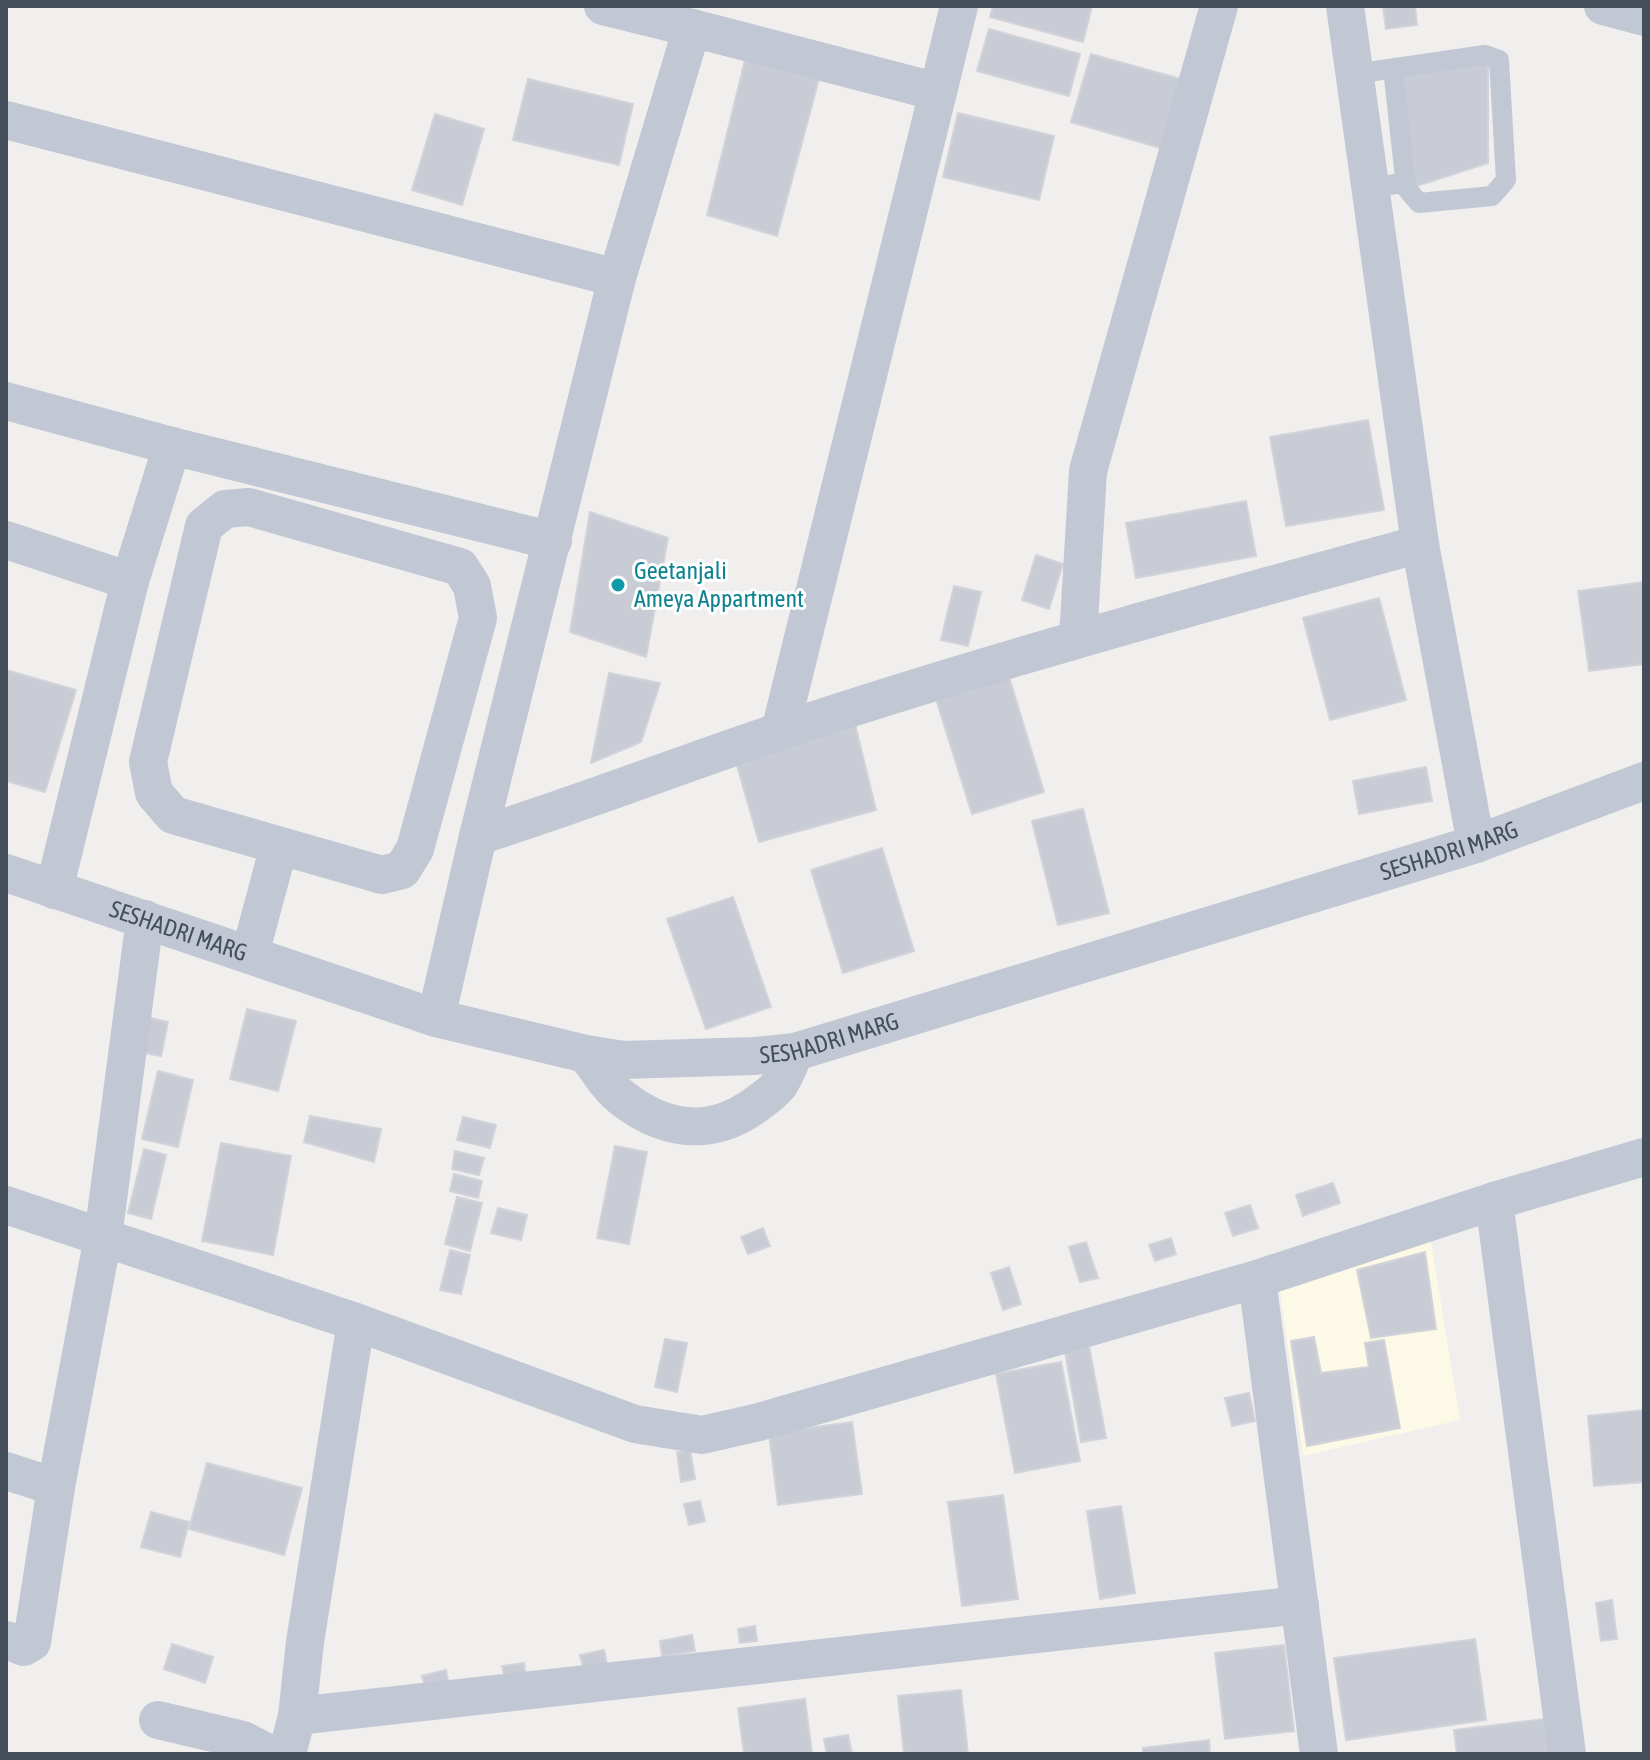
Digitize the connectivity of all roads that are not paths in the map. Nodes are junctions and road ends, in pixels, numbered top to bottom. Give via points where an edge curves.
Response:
1 (603, 6) edge
2 (959, 6) edge
3 (1219, 6) edge
4 (1345, 6) edge
5 (1603, 6) edge
6 (1644, 17) edge
7 (692, 28) junction
8 (1393, 69) junction
9 (1354, 74) junction
10 (938, 92) junction
11 (6, 120) edge
12 (1381, 132) junction
13 (1388, 188) junction
14 (617, 278) junction
15 (6, 401) edge
16 (172, 446) junction
17 (6, 540) edge
18 (553, 541) junction
19 (1420, 544) junction
20 (130, 581) junction
21 (1078, 639) junction
22 (780, 731) junction
23 (1644, 781) edge
24 (478, 836) junction
25 (1476, 844) junction
26 (279, 846) junction
27 (6, 873) edge
28 (54, 890) junction
29 (145, 919) junction
30 (250, 954) junction
31 (436, 1018) junction
32 (795, 1052) junction
33 (586, 1054) junction
34 (1644, 1157) edge
35 (1494, 1201) junction
36 (6, 1205) edge
37 (103, 1237) junction
38 (1257, 1279) junction
39 (356, 1322) junction
40 (6, 1471) edge
41 (56, 1487) junction
42 (1300, 1605) junction
43 (6, 1640) edge
44 (297, 1716) junction
45 (158, 1720) dead end
46 (251, 1749) edge
47 (287, 1754) edge
48 (1319, 1754) edge
49 (1567, 1754) edge

1 - 7 street
2 - 10 street
3 - 21 street via 1088,471
4 - 9 street
5 - 6 street
7 - 10 street
7 - 14 street
8 - 9 lane
8 - 12 lane
8 - 13 lane via 1485,55 1499,60 1506,180 1492,196 1419,203
9 - 12 street
10 - 22 street
11 - 14 street
12 - 13 street
13 - 19 street
14 - 18 street
15 - 16 street
16 - 18 street
16 - 20 street
17 - 20 street
18 - 24 street
19 - 21 street
19 - 25 street
20 - 28 street
21 - 22 street
22 - 24 street
23 - 25 street, SESHADRI MARG
24 - 31 street
25 - 32 street, SESHADRI MARG
26 - 26 street via 173,815 154,793 148,762 204,526 225,509 249,507 460,567 472,586 478,618 415,849 402,870 382,875
26 - 30 street
27 - 28 street, SESHADRI MARG
28 - 29 street, SESHADRI MARG
29 - 30 street, SESHADRI MARG
29 - 37 street
30 - 31 street, SESHADRI MARG
31 - 33 street, SESHADRI MARG
32 - 33 street, SESHADRI MARG via 624,1060
32 - 33 street via 770,1095 710,1127 674,1125 644,1113 618,1095
34 - 35 street
35 - 38 street
35 - 49 street
36 - 37 street
37 - 39 street
37 - 41 street
38 - 39 street via 702,1435 635,1424
38 - 42 street
39 - 44 street
40 - 41 street
41 - 43 street via 32,1642 24,1647
42 - 44 street
42 - 48 street
44 - 47 street
45 - 46 street

